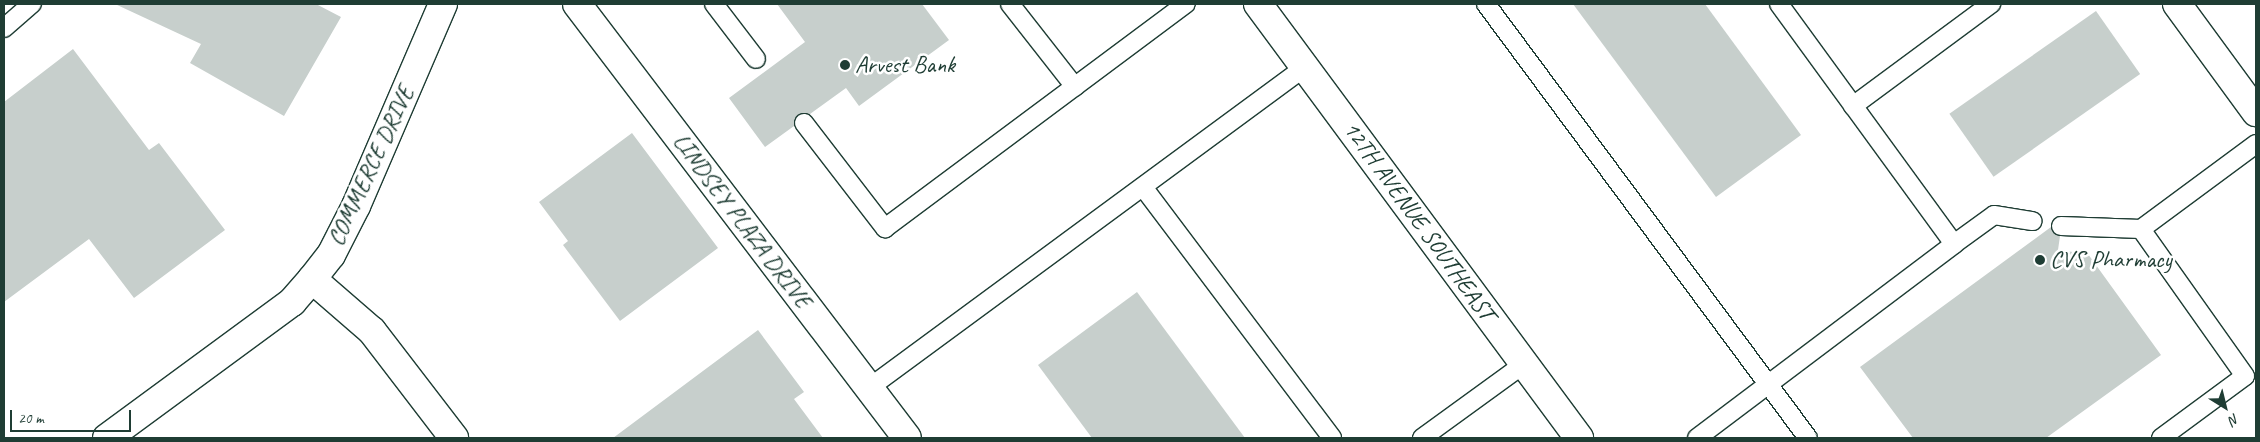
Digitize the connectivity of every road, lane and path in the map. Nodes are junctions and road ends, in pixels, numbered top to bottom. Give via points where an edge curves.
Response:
1 (32, 4) edge
2 (443, 4) edge
3 (577, 4) edge
4 (714, 4) edge
5 (1010, 4) edge
6 (1186, 4) edge
7 (1258, 4) edge
8 (1486, 4) edge
9 (1779, 4) edge
10 (1991, 4) edge
11 (2177, 4) edge
12 (4, 28) edge
13 (756, 59) dead end
14 (1305, 67) junction
15 (1075, 87) junction
16 (1854, 106) junction
17 (2256, 112) edge
18 (804, 123) dead end
19 (2256, 144) edge
20 (1143, 187) junction
21 (2033, 221) dead end
22 (2061, 226) dead end
23 (2141, 229) junction
24 (1954, 244) junction
25 (312, 279) junction
26 (1524, 364) junction
27 (1768, 385) junction
28 (869, 388) junction
29 (107, 438) edge
30 (454, 438) edge
31 (907, 438) edge
32 (1332, 438) edge
33 (1422, 438) edge
34 (1579, 438) edge
35 (1697, 438) edge
36 (1808, 438) edge
37 (2161, 438) edge

1 - 12 lane
2 - 25 street, COMMERCE DRIVE via 356,206 331,254
3 - 28 street, LINDSEY PLAZA DRIVE
4 - 13 lane
5 - 15 lane
6 - 15 lane
7 - 14 street, 12TH AVENUE SOUTHEAST
8 - 27 lane
9 - 16 lane
10 - 16 lane
11 - 17 street
14 - 20 lane
14 - 26 street, 12TH AVENUE SOUTHEAST
15 - 18 lane via 884,228
16 - 24 lane
19 - 23 lane
20 - 28 lane
20 - 32 lane
21 - 24 lane via 1994,215
22 - 23 lane
23 - 37 lane via 2244,376
24 - 27 lane
25 - 29 street, COMMERCE DRIVE via 292,302
25 - 30 street via 372,331
26 - 33 lane
26 - 34 street, 12TH AVENUE SOUTHEAST
27 - 35 lane
27 - 36 lane
28 - 31 street, LINDSEY PLAZA DRIVE

